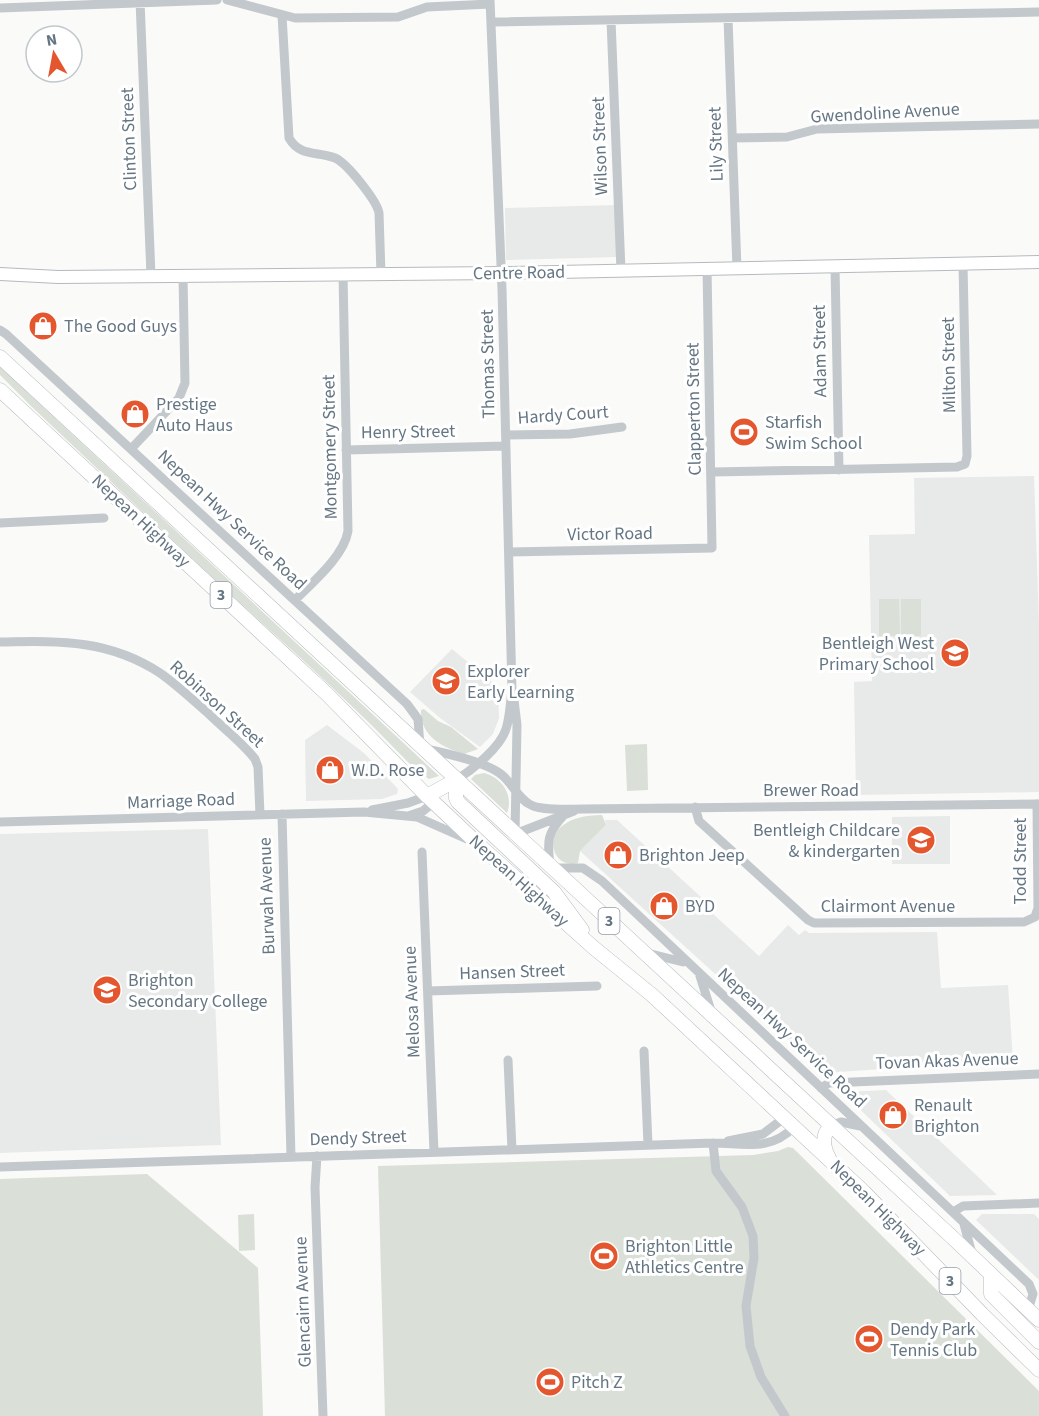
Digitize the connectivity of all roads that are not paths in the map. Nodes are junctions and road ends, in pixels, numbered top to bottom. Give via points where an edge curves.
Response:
1 (217, 0) edge
2 (226, 0) edge
3 (140, 2) edge
4 (490, 2) edge
5 (0, 8) edge
6 (1039, 12) edge
7 (282, 15) junction
8 (728, 18) junction
9 (611, 20) junction
10 (491, 22) junction
11 (1039, 124) edge
12 (733, 138) junction
13 (1039, 262) edge
14 (963, 264) junction
15 (835, 267) junction
16 (707, 269) junction
17 (737, 269) junction
18 (621, 271) junction
19 (502, 273) junction
20 (0, 274) edge
21 (343, 274) junction
22 (381, 274) junction
23 (151, 276) junction
24 (183, 276) junction
25 (0, 330) edge
26 (0, 357) edge
27 (0, 390) edge
28 (622, 427) dead end
29 (506, 435) junction
30 (506, 446) junction
31 (131, 449) junction
32 (346, 450) junction
33 (839, 470) junction
34 (711, 472) junction
35 (105, 518) dead end
36 (0, 523) edge
37 (712, 548) joint
38 (509, 552) junction
39 (295, 600) junction
40 (0, 642) edge
41 (512, 691) junction
42 (422, 748) junction
43 (478, 764) junction
44 (456, 780) junction
45 (516, 792) junction
46 (431, 799) junction
47 (1038, 804) edge
48 (700, 807) junction
49 (583, 809) junction
50 (364, 812) junction
51 (282, 814) junction
52 (566, 814) junction
53 (260, 815) junction
54 (404, 815) junction
55 (0, 822) edge
56 (515, 834) junction
57 (498, 840) junction
58 (480, 846) junction
59 (423, 852) dead end
60 (551, 868) junction
61 (540, 879) junction
62 (1035, 917) joint
63 (591, 945) junction
64 (642, 952) junction
65 (694, 968) junction
66 (597, 986) dead end
67 (428, 991) junction
68 (713, 1017) junction
69 (644, 1051) dead end
70 (758, 1059) junction
71 (508, 1060) dead end
72 (1039, 1074) edge
73 (748, 1083) junction
74 (821, 1088) junction
75 (806, 1103) junction
76 (789, 1123) junction
77 (831, 1126) junction
78 (864, 1128) junction
79 (715, 1143) junction
80 (648, 1145) junction
81 (513, 1150) junction
82 (434, 1152) junction
83 (314, 1156) junction
84 (291, 1157) junction
85 (832, 1162) junction
86 (0, 1167) edge
87 (1039, 1203) edge
88 (953, 1212) junction
89 (963, 1222) junction
90 (974, 1260) junction
91 (991, 1275) junction
92 (1034, 1312) edge
93 (1039, 1342) edge
94 (1039, 1368) edge
95 (323, 1416) edge
96 (785, 1416) edge

1 - 3 street
2 - 7 street
3 - 5 street
3 - 23 street, Clinton Street
4 - 7 street via 427,7 399,17
4 - 10 street, Thomas Street
6 - 8 street
7 - 22 street via 289,138 301,150 340,160 376,206
8 - 9 street
8 - 12 street, Lily Street
9 - 10 street
9 - 18 street, Wilson Street
10 - 19 street, Thomas Street
11 - 12 street, Gwendoline Avenue via 817,129 787,137
12 - 17 street, Lily Street
13 - 14 main road, Centre Road
14 - 15 main road, Centre Road
14 - 33 street, Milton Street via 965,464 957,468
15 - 17 main road, Centre Road
15 - 33 street, Adam Street
16 - 17 main road, Centre Road
16 - 18 main road, Centre Road
16 - 34 street, Clapperton Street
18 - 19 main road, Centre Road
19 - 22 main road, Centre Road
19 - 29 street, Thomas Street
20 - 23 main road, Centre Road
21 - 22 main road, Centre Road
21 - 24 main road, Centre Road
21 - 32 street, Montgomery Street
23 - 24 main road, Centre Road
24 - 31 street via 185,383 179,398
25 - 31 street, Nepean Hwy Service Road
26 - 42 highway, Nepean Highway / 3
27 - 46 highway, Nepean Highway / 3 via 328,695
28 - 29 street, Hardy Court via 570,434
29 - 30 street, Thomas Street
30 - 32 street, Henry Street
30 - 38 street, Thomas Street
31 - 39 street, Nepean Hwy Service Road
32 - 39 street, Montgomery Street via 347,536 338,554
33 - 34 street
34 - 37 street, Clapperton Street
35 - 36 street
37 - 38 street, Victor Road
38 - 41 street, Thomas Street
39 - 42 street, Nepean Hwy Service Road via 412,709 419,724
40 - 53 street, Robinson Street via 90,644 119,652 160,673 255,759
41 - 43 street, Thomas Street via 504,735
41 - 45 street, Thomas Street via 517,721
42 - 43 street, Brewer Road
42 - 44 highway, Nepean Highway / 3
43 - 44 street, Thomas Street
43 - 45 street, Brewer Road via 500,773
44 - 46 highway
44 - 56 highway, Nepean Highway / 3
44 - 57 highway via 458,801
45 - 49 street, Brewer Road via 536,807
45 - 56 street, Thomas Street
46 - 50 street, Marriage Road
46 - 54 street via 419,814
46 - 58 highway, Nepean Highway / 3
47 - 48 street, Brewer Road
47 - 62 street, Todd Street
48 - 49 street, Brewer Road
48 - 62 street, Clairmont Avenue via 706,825 814,923 1024,922
49 - 52 street, Brewer Road
50 - 51 street, Marriage Road
50 - 54 street, Marriage Road
51 - 53 street, Marriage Road
51 - 84 street, Burwah Avenue
52 - 56 street, Brewer Road
52 - 60 street via 549,837
53 - 55 street, Marriage Road
54 - 58 street, Marriage Road via 421,818
56 - 57 highway
56 - 60 highway, Nepean Highway / 3
57 - 58 highway
57 - 61 highway
58 - 63 highway, Nepean Highway / 3
59 - 67 street, Melosa Avenue
60 - 61 highway
60 - 64 highway, Nepean Highway / 3
60 - 65 street, Nepean Hwy Service Road via 582,868 593,874
61 - 63 highway via 561,900
63 - 73 highway, Nepean Highway / 3
64 - 65 street, Nepean Hwy Service Road via 674,958
64 - 68 highway, Nepean Highway / 3
65 - 68 street, Nepean Hwy Service Road
65 - 74 street, Nepean Hwy Service Road
66 - 67 street, Hansen Street
67 - 82 street, Melosa Avenue
68 - 70 highway, Nepean Highway / 3
69 - 80 street
70 - 73 highway
70 - 75 highway, Nepean Highway / 3
71 - 81 street
72 - 74 street, Tovan Akas Avenue via 829,1083
73 - 76 highway, Nepean Highway / 3
74 - 78 street, Nepean Hwy Service Road
75 - 76 highway
75 - 77 highway, Nepean Highway / 3
76 - 79 street, Dendy Street via 783,1137 768,1143
76 - 85 highway, Nepean Highway / 3
77 - 78 street, Nepean Hwy Service Road via 845,1122
77 - 85 highway via 825,1132 824,1142
77 - 90 highway, Nepean Highway / 3
78 - 88 street, Nepean Hwy Service Road
79 - 80 street, Dendy Street
79 - 96 street via 716,1171 742,1207 753,1236 747,1306 750,1346 763,1381
80 - 81 street, Dendy Street
81 - 82 street, Dendy Street
82 - 83 street, Dendy Street
83 - 84 street, Dendy Street
83 - 95 street, Glencairn Avenue
84 - 86 street, Dendy Street
85 - 94 highway, Nepean Highway / 3
87 - 88 street via 963,1206
88 - 89 street, Nepean Hwy Service Road
89 - 90 street
89 - 92 street, Nepean Hwy Service Road via 1031,1287
90 - 91 highway, Nepean Highway / 3
91 - 92 highway, Nepean Highway / 3
91 - 93 highway via 991,1294

